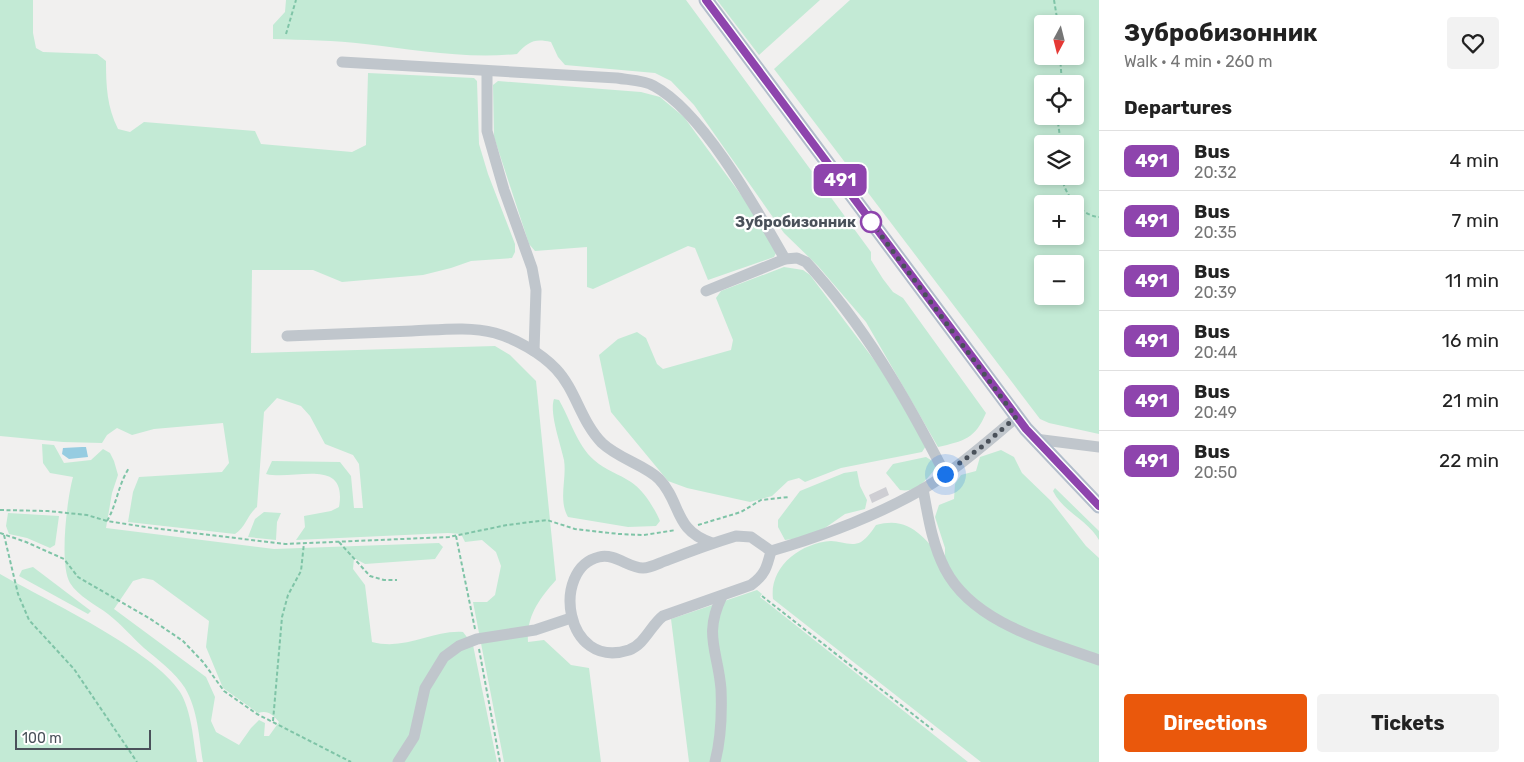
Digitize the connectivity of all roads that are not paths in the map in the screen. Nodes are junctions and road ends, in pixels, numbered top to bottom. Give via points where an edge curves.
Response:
1 (706, 0) edge
2 (342, 62) dead end
3 (487, 71) junction
4 (784, 259) junction
5 (706, 291) dead end
6 (288, 336) dead end
7 (534, 351) junction
8 (1016, 417) junction
9 (1035, 439) junction
10 (1099, 448) edge
11 (945, 474) junction
12 (923, 489) junction
13 (1099, 506) edge
14 (712, 543) junction
15 (770, 551) junction
16 (722, 596) junction
17 (571, 618) junction
18 (1099, 660) edge
19 (398, 762) edge
20 (715, 762) edge

1 - 8 main road
2 - 3 street
3 - 4 street via 617,78 652,84 670,96 717,149 760,214
3 - 7 street via 487,131 532,268 536,290
4 - 5 street
4 - 11 street via 797,258 806,262 861,328 884,362
6 - 7 street via 456,329 482,331 514,340
7 - 14 street via 566,382 587,423 601,442 658,478 686,528
8 - 9 main road
8 - 11 street
9 - 10 street
9 - 13 main road
11 - 12 street
12 - 15 street via 819,536
12 - 18 street via 932,534 945,570 963,595 990,617
14 - 15 street via 736,536 750,538
14 - 17 street via 643,568 599,557 585,565 576,577 569,595
15 - 16 street via 762,577 751,585
16 - 17 street via 663,616 638,645 629,650 597,649 578,636
16 - 20 street via 712,615 712,639 721,688
17 - 19 street via 535,630 477,639 444,657 426,688 414,737

